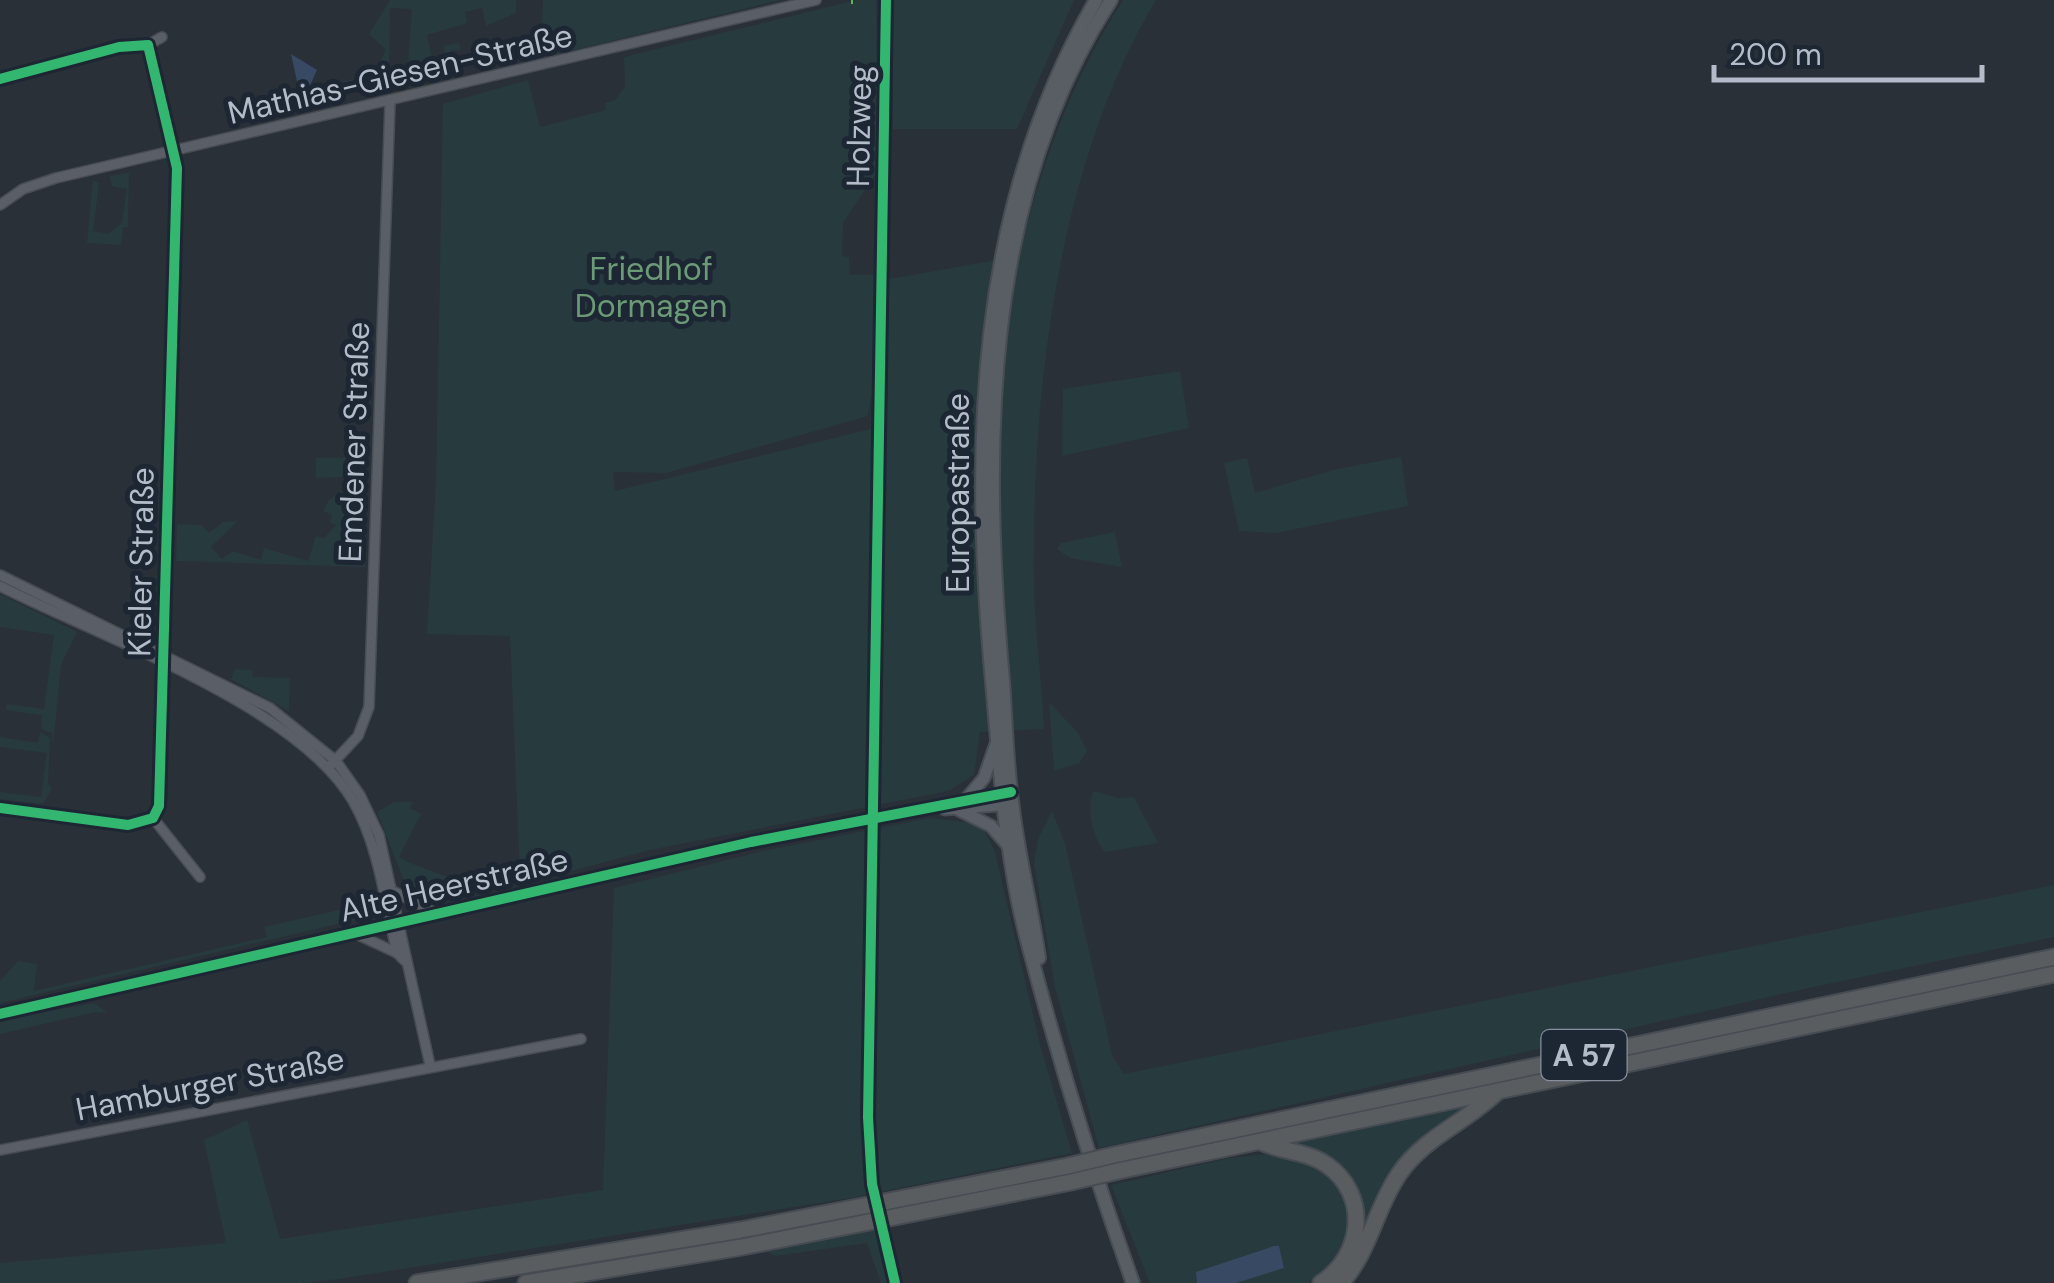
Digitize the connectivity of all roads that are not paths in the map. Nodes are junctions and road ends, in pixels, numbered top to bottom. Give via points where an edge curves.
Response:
1 (816, 0) edge
2 (886, 0) edge
3 (1096, 0) edge
4 (1111, 0) edge
5 (162, 37) dead end
6 (148, 45) junction
7 (0, 80) edge
8 (390, 103) junction
9 (176, 151) junction
10 (0, 205) edge
11 (881, 253) dead end
12 (0, 575) edge
13 (0, 586) edge
14 (164, 660) junction
15 (997, 741) junction
16 (332, 764) junction
17 (967, 798) junction
18 (1007, 798) junction
19 (0, 808) edge
20 (955, 808) junction
21 (921, 810) junction
22 (152, 818) junction
23 (1010, 848) junction
24 (200, 877) dead end
25 (394, 890) junction
26 (434, 912) junction
27 (396, 922) junction
28 (354, 933) junction
29 (401, 957) junction
30 (2054, 957) edge
31 (2054, 974) edge
32 (1045, 999) junction
33 (0, 1014) edge
34 (581, 1038) dead end
35 (430, 1065) junction
36 (1498, 1091) junction
37 (1261, 1142) junction
38 (0, 1150) edge
39 (1116, 1163) junction
40 (893, 1210) junction
41 (417, 1283) edge
42 (526, 1283) edge
43 (1133, 1283) edge
44 (1321, 1283) edge
45 (1341, 1283) edge

1 - 8 street, Mathias-Giesen-Straße
2 - 11 street, Holzweg
3 - 15 main road, Europastraße via 1037,125 994,289 980,488
4 - 18 main road, Europastraße via 1043,143 1004,306 993,554
5 - 6 street
6 - 7 street via 120,46
6 - 9 street, Kieler Straße
8 - 9 street, Mathias-Giesen-Straße
8 - 16 street, Emdener Straße via 370,707 358,736
9 - 10 street, Mathias-Giesen-Straße via 38,184
9 - 14 street, Kieler Straße
12 - 14 street
13 - 14 street
14 - 16 street
14 - 22 street, Kieler Straße via 160,793
15 - 17 street via 984,778
15 - 18 main road, Europastraße
16 - 25 street via 373,821
16 - 27 street via 364,823
17 - 18 street, Alte Heerstraße
17 - 21 street, Alte Heerstraße
18 - 20 street, Alte Heerstraße
18 - 23 main road, Europastraße
18 - 32 main road, Europastraße
19 - 22 street via 128,825
20 - 21 street, Alte Heerstraße
20 - 23 street via 984,821
21 - 26 street, Alte Heerstraße
22 - 24 street
23 - 32 main road, Europastraße
25 - 26 street, Alte Heerstraße
25 - 27 street
26 - 27 street, Alte Heerstraße
27 - 28 street, Alte Heerstraße
27 - 29 street
28 - 29 street, Alte Heerstraße
28 - 33 street, Alte Heerstraße
29 - 35 street
30 - 39 highway, A 57
31 - 36 highway, A 57
32 - 43 main road, Europastraße
34 - 35 street, Hamburger Straße
35 - 38 street, Hamburger Straße
36 - 37 highway, A 57
36 - 45 highway via 1410,1159
37 - 39 highway, A 57
37 - 44 highway via 1311,1156 1348,1187 1356,1218 1352,1247
39 - 40 highway, A 57, bridge
40 - 41 highway, A 57 via 851,1208
40 - 42 highway, A 57 via 860,1224

